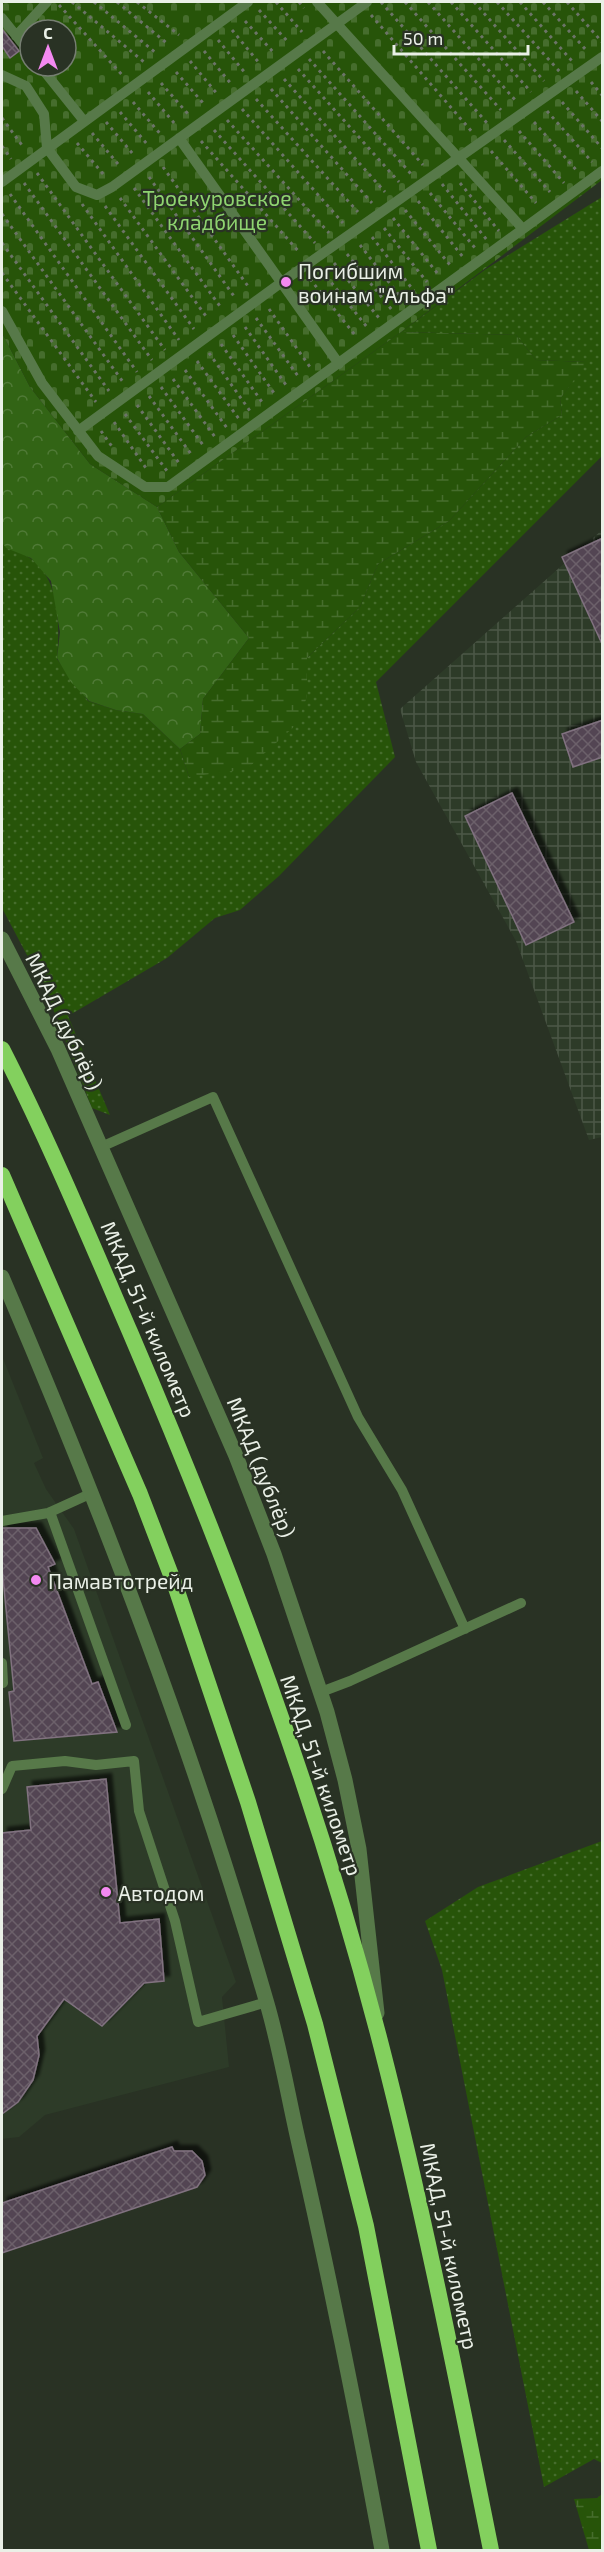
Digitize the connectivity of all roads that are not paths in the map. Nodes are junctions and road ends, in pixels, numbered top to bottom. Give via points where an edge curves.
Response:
1 (47, 2) edge
2 (248, 2) edge
3 (317, 2) edge
4 (365, 3) edge
5 (2, 18) edge
6 (337, 24) junction
7 (16, 36) junction
8 (18, 38) edge
9 (599, 59) edge
10 (2, 75) edge
11 (49, 78) edge
12 (236, 96) junction
13 (83, 122) junction
14 (47, 148) junction
15 (459, 159) junction
16 (602, 172) edge
17 (2, 182) edge
18 (523, 230) junction
19 (282, 282) junction
20 (2, 311) edge
21 (339, 364) junction
22 (78, 431) junction
23 (2, 939) edge
24 (2, 1049) edge
25 (102, 1147) junction
26 (2, 1175) edge
27 (4, 1288) edge
28 (92, 1493) junction
29 (50, 1512) junction
30 (2, 1521) edge
31 (521, 1603) dead end
32 (465, 1629) junction
33 (2, 1663) edge
34 (3, 1683) dead end
35 (321, 1692) junction
36 (126, 1725) dead end
37 (2, 1789) edge
38 (267, 2002) junction
39 (381, 2043) junction
40 (382, 2550) edge
41 (429, 2550) edge
42 (491, 2550) edge

1 - 7 lane
2 - 13 lane
3 - 6 lane
4 - 6 lane
5 - 7 lane
6 - 12 lane
6 - 15 lane
7 - 8 lane
9 - 15 lane
10 - 14 lane via 26,86 44,114
11 - 13 lane
12 - 14 lane via 97,195 76,187
12 - 19 lane
13 - 14 lane
14 - 17 lane
15 - 18 lane
15 - 19 lane
16 - 18 lane
18 - 21 lane
19 - 21 lane
19 - 22 lane
20 - 22 lane via 42,383
21 - 22 lane via 168,488 145,487 98,456
23 - 25 street, МКАД (дублёр)
24 - 39 highway, МКАД, 51-й километр via 57,1164 189,1469 228,1571 306,1791
25 - 32 lane via 213,1097 358,1417 402,1490
25 - 35 street, МКАД (дублёр) via 236,1456
26 - 41 highway via 140,1494 248,1802 315,2024 366,2226
27 - 28 street
28 - 29 lane
28 - 38 street via 136,1605
29 - 30 lane
29 - 36 lane
31 - 32 lane
32 - 35 lane
33 - 34 lane
35 - 39 street, МКАД (дублёр) via 359,1849
37 - 38 lane via 12,1766 135,1761 139,1811 175,1921 198,2022
38 - 40 street via 316,2216
39 - 42 highway, МКАД, 51-й километр via 422,2212

